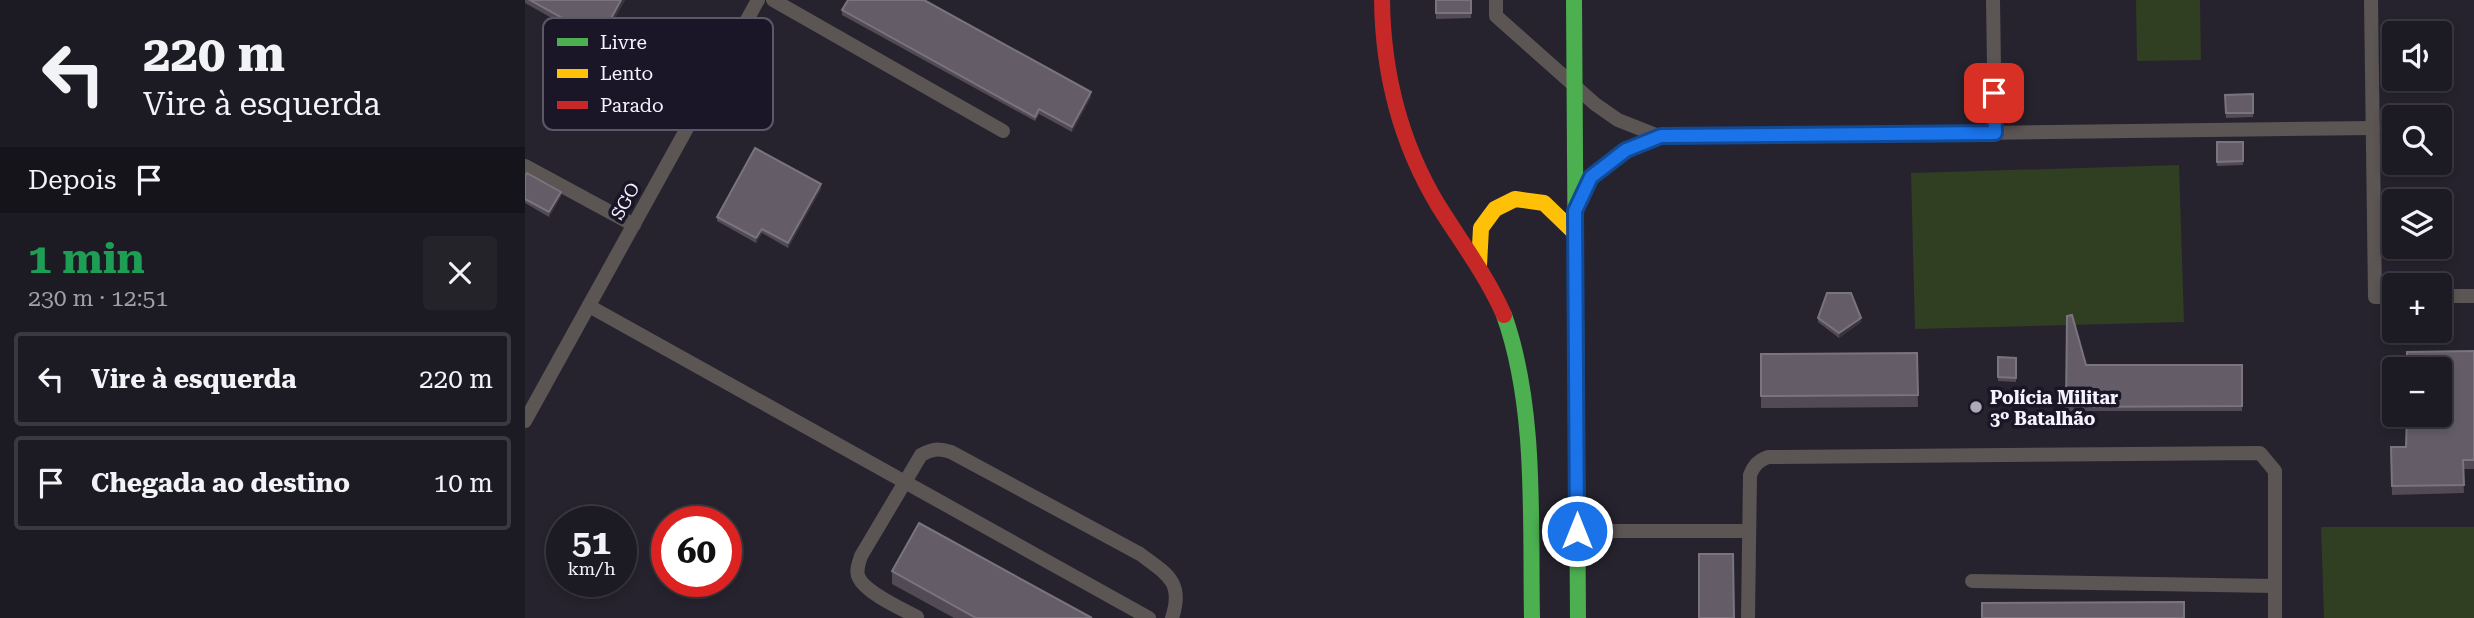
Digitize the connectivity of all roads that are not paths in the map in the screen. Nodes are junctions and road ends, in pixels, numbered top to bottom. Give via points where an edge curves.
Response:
1 (758, 0) edge
2 (773, 0) edge
3 (1382, 0) edge
4 (1399, 0) edge
5 (1496, 0) edge
6 (1574, 0) edge
7 (1993, 0) edge
8 (2371, 0) edge
9 (748, 18) edge
10 (1381, 37) junction
11 (1574, 83) junction
12 (2373, 128) junction
13 (686, 130) edge
14 (1003, 131) dead end
15 (1995, 133) junction
16 (1661, 136) junction
17 (525, 166) edge
18 (1575, 211) junction
19 (634, 225) junction
20 (1575, 233) junction
21 (1479, 265) junction
22 (2452, 296) edge
23 (2474, 296) edge
24 (2382, 297) edge
25 (589, 306) junction
26 (525, 421) edge
27 (904, 481) junction
28 (1577, 531) junction
29 (1748, 531) junction
30 (1972, 582) dead end
31 (2275, 586) junction
32 (917, 617) edge
33 (1149, 618) edge
34 (1172, 618) edge
35 (1532, 618) edge
36 (1578, 618) edge
37 (1748, 618) edge
38 (2275, 618) edge

1 - 9 lane, SGO
2 - 14 lane
3 - 10 main road
4 - 10 lane
5 - 11 lane via 1496,16
6 - 11 main road
7 - 15 lane
8 - 12 lane
10 - 21 main road via 1391,96 1405,139 1436,201
11 - 16 lane via 1618,120
11 - 18 main road
12 - 15 lane
12 - 24 lane via 2375,297
13 - 19 lane, SGO
15 - 16 lane
16 - 18 lane via 1626,150 1591,177
17 - 19 lane
18 - 20 main road
19 - 25 lane, SGO
20 - 21 main road via 1544,203 1515,199 1495,209 1481,228
20 - 28 main road
21 - 35 main road via 1509,330 1522,378 1528,423
22 - 23 lane
25 - 26 lane, SGO
25 - 27 lane
27 - 32 lane via 857,569 865,587
27 - 33 lane
27 - 34 lane via 921,455 939,449 951,452 1164,571 1176,593
28 - 29 lane
28 - 36 main road
29 - 31 lane via 1750,475 1759,460 1768,457 2260,453 2275,471
29 - 37 lane
30 - 31 lane
31 - 38 lane

